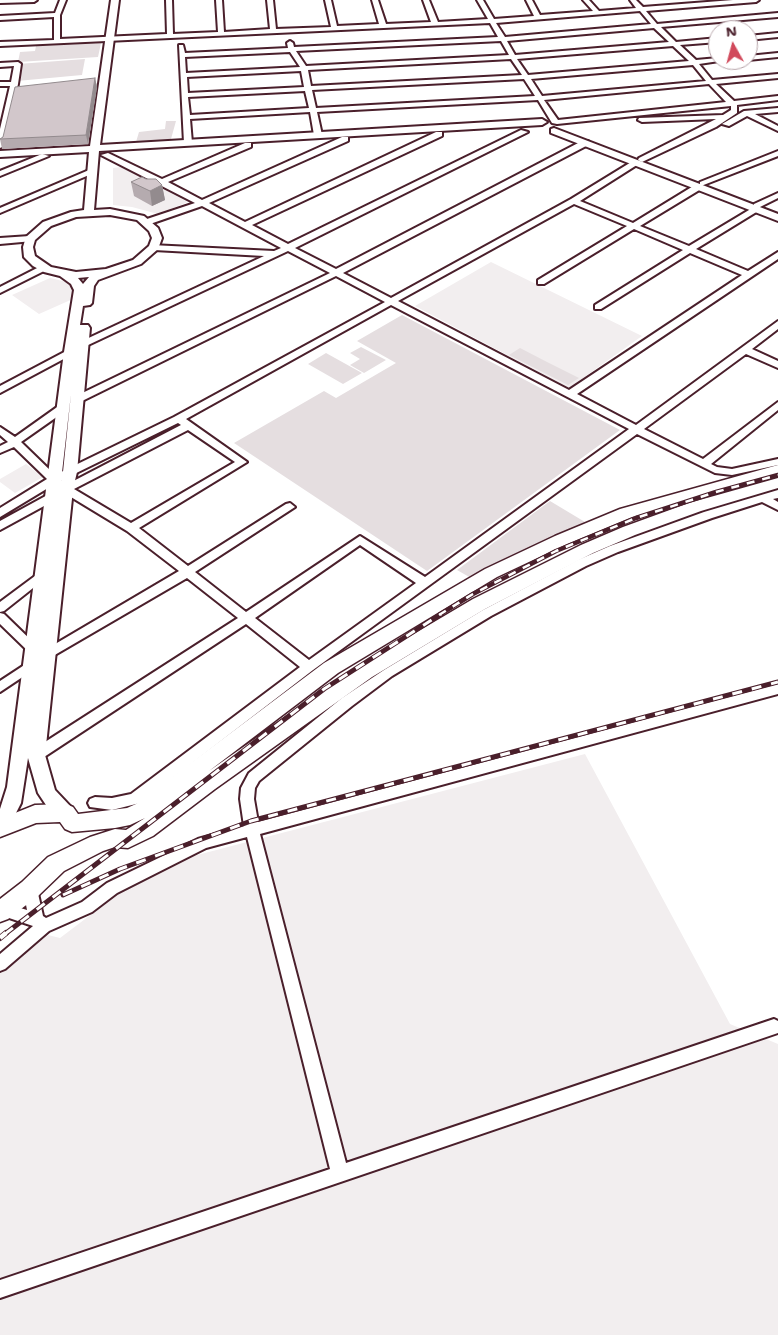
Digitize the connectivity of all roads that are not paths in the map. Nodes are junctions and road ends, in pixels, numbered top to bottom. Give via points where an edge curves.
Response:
1 (34, 0) edge
2 (62, 0) edge
3 (115, 0) edge
4 (122, 0) edge
5 (170, 0) edge
6 (219, 0) edge
7 (270, 0) edge
8 (328, 0) edge
9 (375, 0) edge
10 (426, 0) edge
11 (480, 0) edge
12 (528, 0) edge
13 (586, 0) edge
14 (633, 0) edge
15 (642, 0) edge
16 (756, 0) edge
17 (0, 1) edge
18 (651, 8) junction
19 (642, 10) junction
20 (597, 12) junction
21 (778, 15) edge
22 (57, 16) junction
23 (538, 17) junction
24 (0, 18) edge
25 (492, 20) junction
26 (434, 23) junction
27 (383, 26) junction
28 (656, 26) junction
29 (334, 28) junction
30 (273, 31) junction
31 (288, 31) junction
32 (222, 34) junction
33 (778, 35) edge
34 (170, 36) junction
35 (180, 36) junction
36 (758, 37) edge
37 (114, 39) junction
38 (502, 39) junction
39 (708, 41) edge
40 (57, 42) junction
41 (0, 44) edge
42 (676, 44) junction
43 (291, 48) junction
44 (182, 54) junction
45 (778, 55) edge
46 (513, 57) junction
47 (758, 57) edge
48 (708, 62) edge
49 (695, 63) junction
50 (0, 65) edge
51 (304, 68) junction
52 (184, 75) junction
53 (778, 76) edge
54 (526, 77) junction
55 (711, 82) junction
56 (0, 84) edge
57 (15, 84) junction
58 (308, 89) junction
59 (185, 96) junction
60 (540, 98) junction
61 (111, 100) dead end
62 (778, 100) edge
63 (0, 105) edge
64 (9, 105) junction
65 (734, 107) junction
66 (778, 108) edge
67 (313, 110) junction
68 (745, 112) junction
69 (721, 113) junction
70 (186, 118) junction
71 (559, 125) junction
72 (1, 129) edge
73 (540, 129) junction
74 (778, 129) edge
75 (486, 131) junction
76 (524, 132) junction
77 (439, 134) junction
78 (318, 136) junction
79 (345, 139) junction
80 (581, 141) junction
81 (188, 143) junction
82 (0, 146) edge
83 (248, 146) junction
84 (102, 149) junction
85 (778, 153) edge
86 (0, 154) edge
87 (45, 156) junction
88 (0, 159) edge
89 (640, 161) junction
90 (92, 172) junction
91 (0, 174) edge
92 (162, 182) junction
93 (701, 186) junction
94 (778, 195) edge
95 (574, 201) junction
96 (202, 203) junction
97 (756, 207) junction
98 (0, 211) edge
99 (94, 212) junction
100 (778, 214) edge
101 (778, 218) edge
102 (147, 222) junction
103 (246, 225) junction
104 (634, 226) junction
105 (0, 241) edge
106 (25, 241) junction
107 (154, 247) junction
108 (288, 248) junction
109 (0, 250) edge
110 (690, 250) junction
111 (275, 254) junction
112 (302, 255) junction
113 (778, 255) edge
114 (43, 268) junction
115 (106, 273) junction
116 (336, 273) junction
117 (65, 274) junction
118 (750, 275) junction
119 (541, 282) dead end
120 (0, 290) edge
121 (391, 301) junction
122 (598, 306) dead end
123 (778, 324) edge
124 (76, 348) junction
125 (745, 350) junction
126 (778, 364) edge
127 (0, 390) edge
128 (570, 394) junction
129 (70, 404) junction
130 (778, 405) edge
131 (178, 419) junction
132 (188, 426) junction
133 (636, 428) junction
134 (0, 430) edge
135 (15, 442) junction
136 (0, 450) edge
137 (778, 462) edge
138 (704, 464) junction
139 (778, 470) edge
140 (70, 472) junction
141 (778, 483) edge
142 (60, 485) junction
143 (778, 494) edge
144 (53, 496) junction
145 (762, 498) junction
146 (778, 506) edge
147 (290, 507) dead end
148 (0, 513) edge
149 (0, 526) edge
150 (131, 528) junction
151 (187, 572) junction
152 (43, 574) junction
153 (425, 583) junction
154 (0, 608) edge
155 (0, 617) edge
156 (246, 618) junction
157 (42, 651) junction
158 (32, 665) junction
159 (309, 667) junction
160 (0, 687) edge
161 (778, 689) edge
162 (36, 755) junction
163 (95, 803) dead end
164 (69, 818) junction
165 (0, 828) edge
166 (252, 829) junction
167 (56, 864) junction
168 (30, 889) junction
169 (2, 911) edge
170 (40, 923) junction
171 (0, 964) edge
172 (774, 1027) dead end
173 (340, 1174) junction
174 (0, 1289) edge

1 - 17 street
2 - 22 street
3 - 37 main road
4 - 37 main road
5 - 34 street
6 - 32 street
7 - 30 street
8 - 29 street
9 - 27 street
10 - 26 street
11 - 25 street
12 - 23 street
13 - 20 street
14 - 19 street
15 - 18 street
16 - 18 street
18 - 19 street
19 - 20 street
19 - 28 street
20 - 23 street
21 - 28 street
22 - 24 street
22 - 40 street
23 - 25 street
25 - 26 street
25 - 38 street
26 - 27 street
27 - 29 street
28 - 38 street
28 - 42 street
29 - 31 street
30 - 31 street
30 - 32 street
31 - 43 street
32 - 35 street
33 - 36 street
34 - 35 street
34 - 37 street
35 - 44 street
37 - 40 street
37 - 61 main road
37 - 84 main road
38 - 43 street
38 - 46 street
39 - 42 street
40 - 41 street
42 - 46 street
42 - 49 street
43 - 44 street
43 - 51 street
44 - 52 street
45 - 47 street
46 - 51 street
46 - 54 street
48 - 49 street
49 - 54 street
49 - 55 street
50 - 57 street via 18,64
51 - 52 street
51 - 58 street
52 - 59 street
53 - 55 street
54 - 58 street
54 - 60 street
55 - 60 street
55 - 65 street
56 - 57 street
57 - 64 street
58 - 59 street
58 - 67 street
59 - 70 street
60 - 67 street
60 - 71 street
62 - 65 street
63 - 64 street
64 - 72 street
65 - 68 street
65 - 69 street
65 - 71 street
66 - 68 street
67 - 70 street
67 - 78 street
68 - 74 street
68 - 89 street
69 - 71 street
69 - 71 street
69 - 89 street
69 - 89 street
70 - 81 street
71 - 73 main road
71 - 80 main road
71 - 89 main road
72 - 82 street
73 - 75 main road
73 - 76 main road
73 - 78 main road
73 - 80 main road
75 - 76 main road
75 - 77 main road
76 - 108 street
77 - 79 main road
77 - 103 street
78 - 81 main road
79 - 83 main road
79 - 96 street
80 - 89 main road
80 - 116 street
81 - 84 main road
83 - 84 main road
83 - 92 street
84 - 86 main road
84 - 87 main road
84 - 90 main road
84 - 92 street
84 - 99 main road
85 - 93 street
87 - 88 main road
87 - 91 street
89 - 93 main road
89 - 95 street
90 - 98 street
90 - 99 main road
92 - 96 street
93 - 97 main road
93 - 104 street
94 - 97 street
95 - 104 street
95 - 121 street
96 - 102 street
96 - 103 street
97 - 100 main road
97 - 101 main road
97 - 110 street
99 - 102 main road via 126,214
99 - 106 main road via 52,222
102 - 107 main road via 156,234
103 - 108 street
104 - 110 street
104 - 119 street
105 - 106 street
106 - 109 street
106 - 114 main road via 29,255
107 - 111 street
107 - 115 main road via 137,262
108 - 111 street
108 - 112 street
110 - 118 street
110 - 122 street
111 - 112 street
111 - 124 street
112 - 116 street
113 - 118 street
114 - 117 main road
114 - 120 street
115 - 117 main road
115 - 124 main road via 88,285
116 - 121 street
116 - 129 street
117 - 124 main road via 76,282 80,290
118 - 128 street
121 - 128 street
121 - 131 street
123 - 125 street
124 - 127 street
124 - 129 main road
125 - 126 street
125 - 133 street
128 - 133 street
129 - 135 street
129 - 140 main road
129 - 142 main road
130 - 138 street
131 - 132 street
131 - 140 street
132 - 142 street
132 - 150 street via 242,462
133 - 138 street
133 - 153 street
134 - 135 street
135 - 136 street
135 - 142 street
137 - 138 street via 732,472 715,470
139 - 164 highway via 626,513 492,573 331,668 143,810 115,819
140 - 142 main road
141 - 167 highway via 695,507 629,531 479,604 365,672 208,782 146,830 128,839 115,838 98,843
142 - 144 main road
142 - 148 street
142 - 150 street
142 - 157 main road
143 - 145 street
144 - 149 street
144 - 152 main road
145 - 146 street
145 - 166 street via 655,533 582,563 487,613 388,673 254,777 247,799
147 - 151 street
150 - 151 street
151 - 156 street
151 - 157 street
152 - 154 street
152 - 157 main road
153 - 156 street via 360,540
153 - 159 street
155 - 157 street
156 - 159 street
156 - 162 street
157 - 158 main road
157 - 162 main road
158 - 160 street
158 - 165 main road via 16,787
159 - 163 street via 135,799 112,804
161 - 166 street
162 - 164 main road via 47,792
164 - 165 highway via 35,814
164 - 167 highway via 72,837
166 - 170 street via 203,843 112,888 87,906
166 - 173 street
167 - 168 highway
168 - 169 highway
168 - 170 street
169 - 170 street
170 - 171 street
172 - 173 street
173 - 174 street

